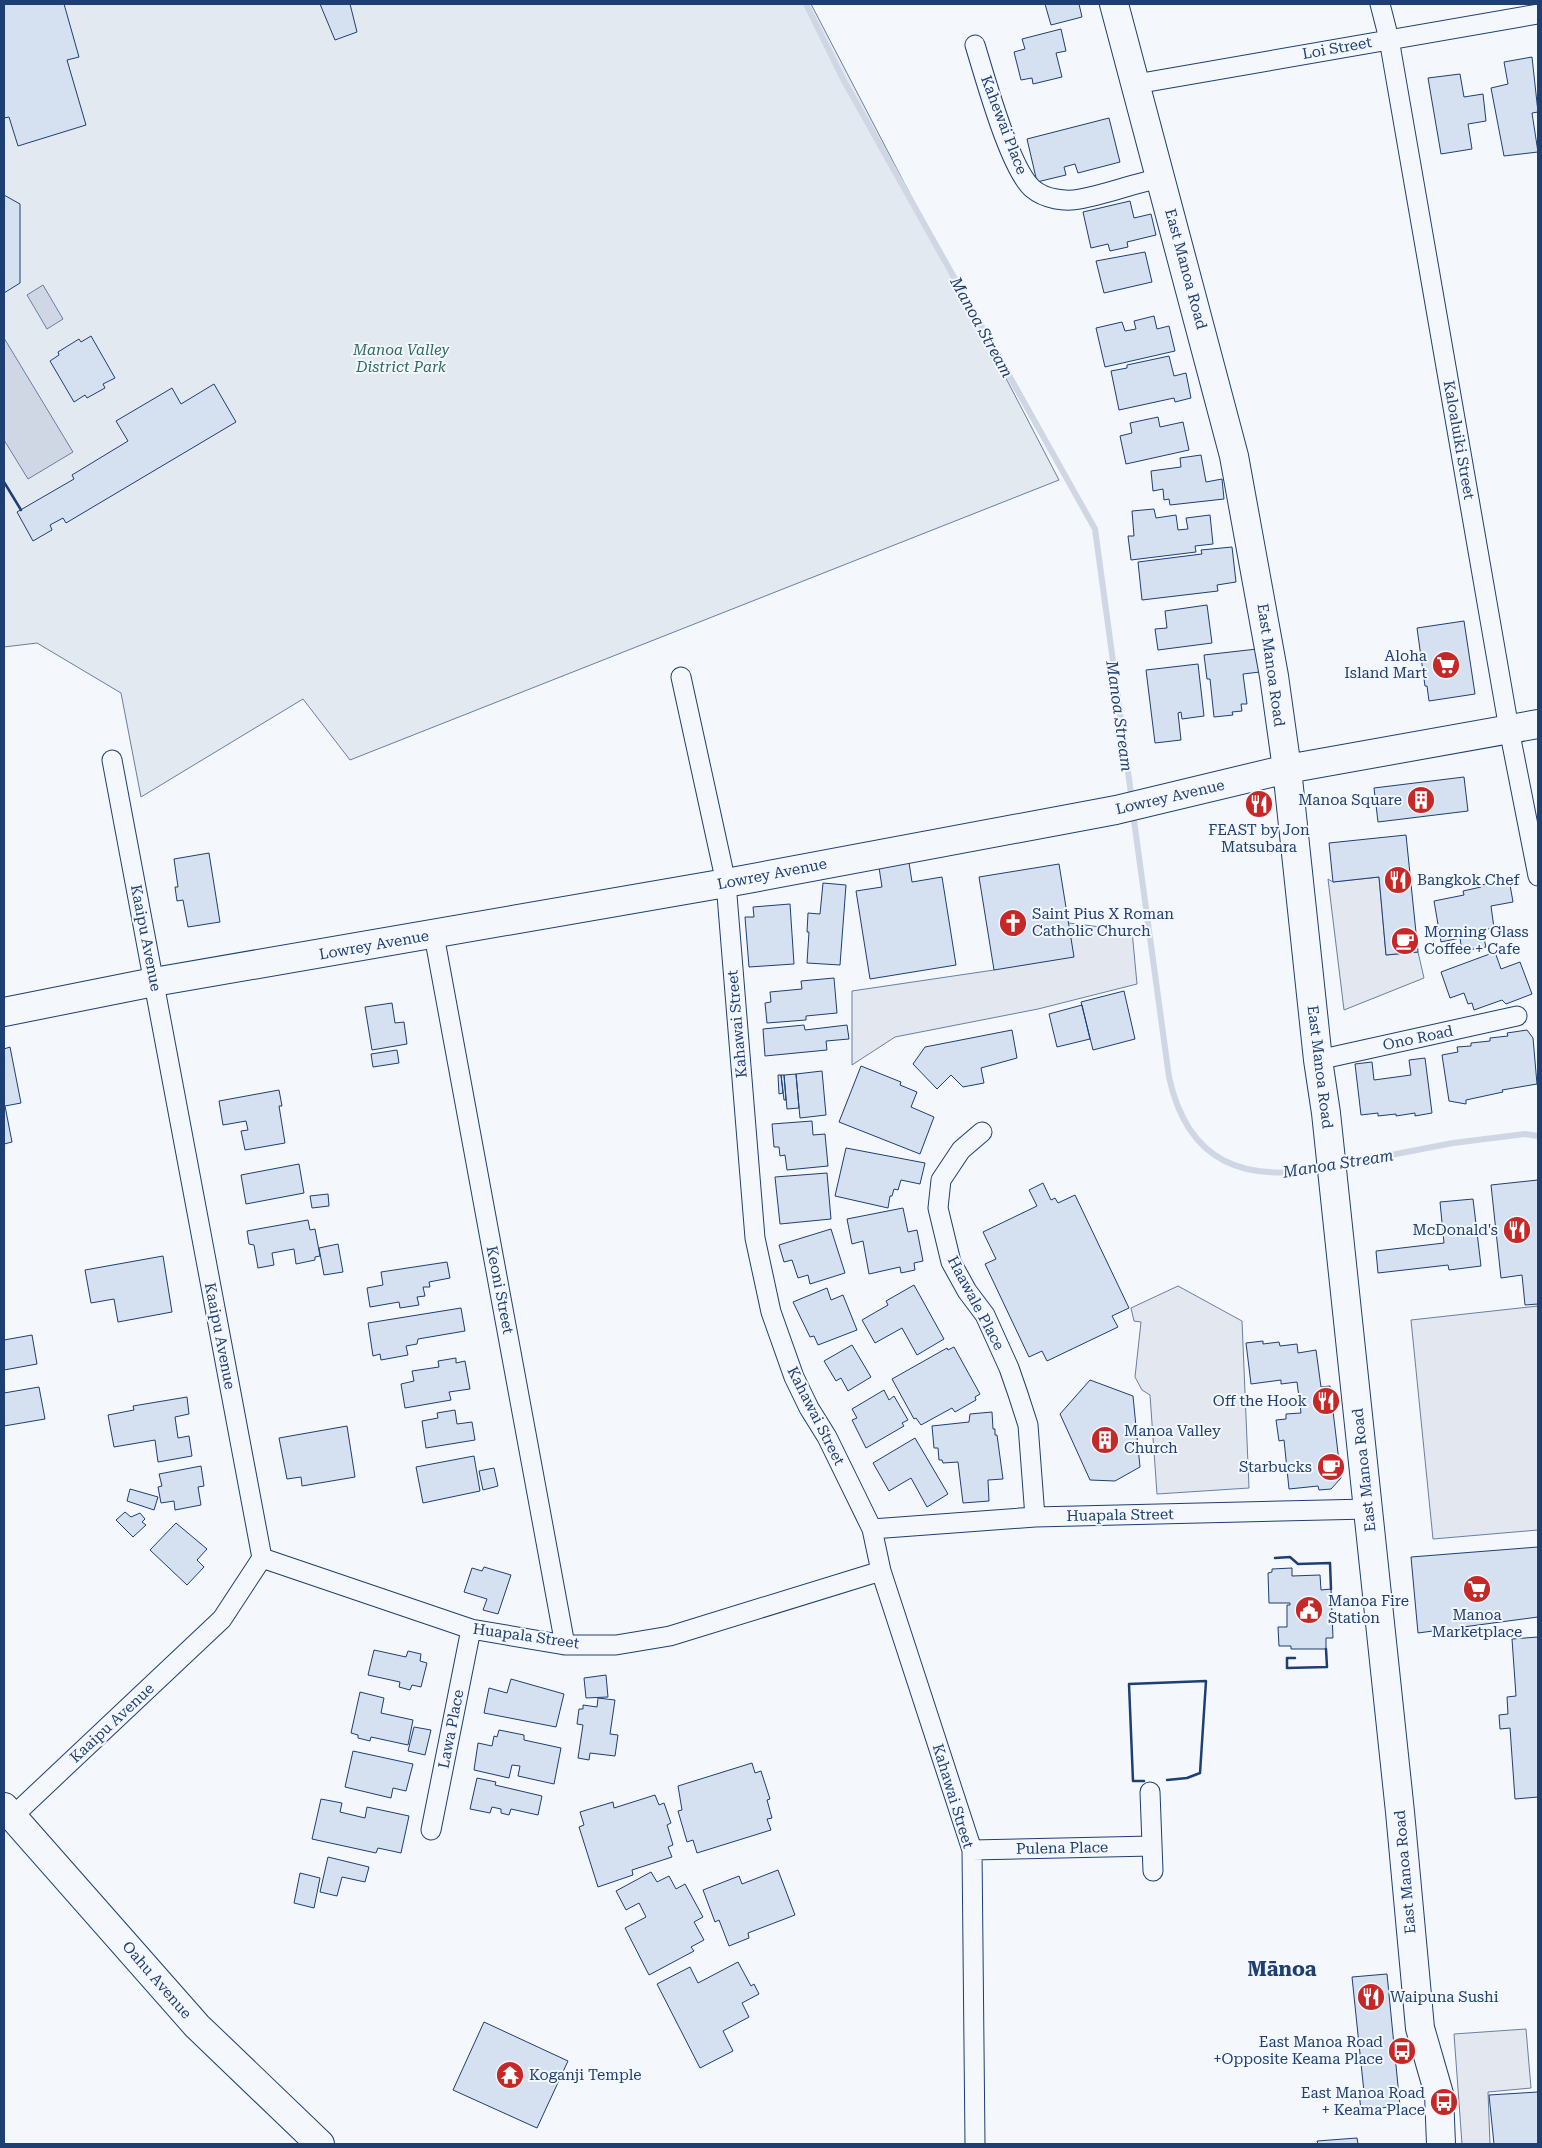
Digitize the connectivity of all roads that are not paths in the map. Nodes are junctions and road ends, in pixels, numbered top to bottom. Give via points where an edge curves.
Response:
1 (1114, 4) edge
2 (1380, 4) edge
3 (1538, 14) edge
4 (1388, 38) junction
5 (975, 45) dead end
6 (1136, 84) junction
7 (1162, 178) junction
8 (681, 677) dead end
9 (1538, 724) edge
10 (1509, 729) junction
11 (112, 760) dead end
12 (1287, 769) junction
13 (1538, 876) edge
14 (726, 883) junction
15 (434, 935) junction
16 (154, 982) junction
17 (4, 1012) edge
18 (1517, 1016) dead end
19 (1318, 1060) junction
20 (982, 1132) dead end
21 (1368, 1509) junction
22 (1034, 1516) junction
23 (872, 1530) junction
24 (262, 1558) junction
25 (881, 1571) junction
26 (471, 1629) junction
27 (566, 1645) junction
28 (1150, 1792) dead end
29 (8, 1811) edge
30 (431, 1830) dead end
31 (1152, 1846) junction
32 (972, 1850) junction
33 (1153, 1871) dead end
34 (320, 2144) edge
35 (975, 2144) edge
36 (1441, 2144) edge

1 - 6 street, East Manoa Road
2 - 4 street, Kaloaluiki Street
3 - 4 street, Loi Street
4 - 6 street, Loi Street
4 - 10 street, Kaloaluiki Street
5 - 7 street, Kahewai Place via 1017,169 1033,189 1046,196 1080,199
6 - 7 street, East Manoa Road
7 - 12 street, East Manoa Road via 1234,456 1270,649
8 - 14 street, Kahawai Street
9 - 10 street, Lowrey Avenue
10 - 12 street, Lowrey Avenue
10 - 13 street, Kaloaluiki Street
11 - 16 street, Kaaipu Avenue
12 - 14 street, Lowrey Avenue via 1116,810
12 - 19 street, East Manoa Road
14 - 15 street, Lowrey Avenue
14 - 23 street, Kahawai Street via 754,1218 763,1280 794,1377
15 - 16 street, Lowrey Avenue
15 - 27 street, Keoni Street
16 - 17 street, Lowrey Avenue
16 - 24 street, Kaaipu Avenue
18 - 19 street, Ono Road
19 - 21 street, East Manoa Road
20 - 22 street, Haawale Place via 961,1150 941,1180 938,1208 951,1262 985,1315 1009,1368 1028,1425
21 - 22 street, Huapala Street
21 - 36 street, East Manoa Road via 1420,2028 1439,2094
22 - 23 street, Huapala Street
23 - 25 street, Kahawai Street
24 - 26 street, Huapala Street
24 - 29 street, Kaaipu Avenue via 222,1619
25 - 27 street, Huapala Street via 670,1636 616,1645
25 - 32 street, Kahawai Street
26 - 27 street, Huapala Street
26 - 30 street, Lawa Place
28 - 31 street
29 - 34 street, Oahu Avenue via 197,2026
31 - 32 street, Pulena Place
31 - 33 street
32 - 35 street, Kahawai Street

